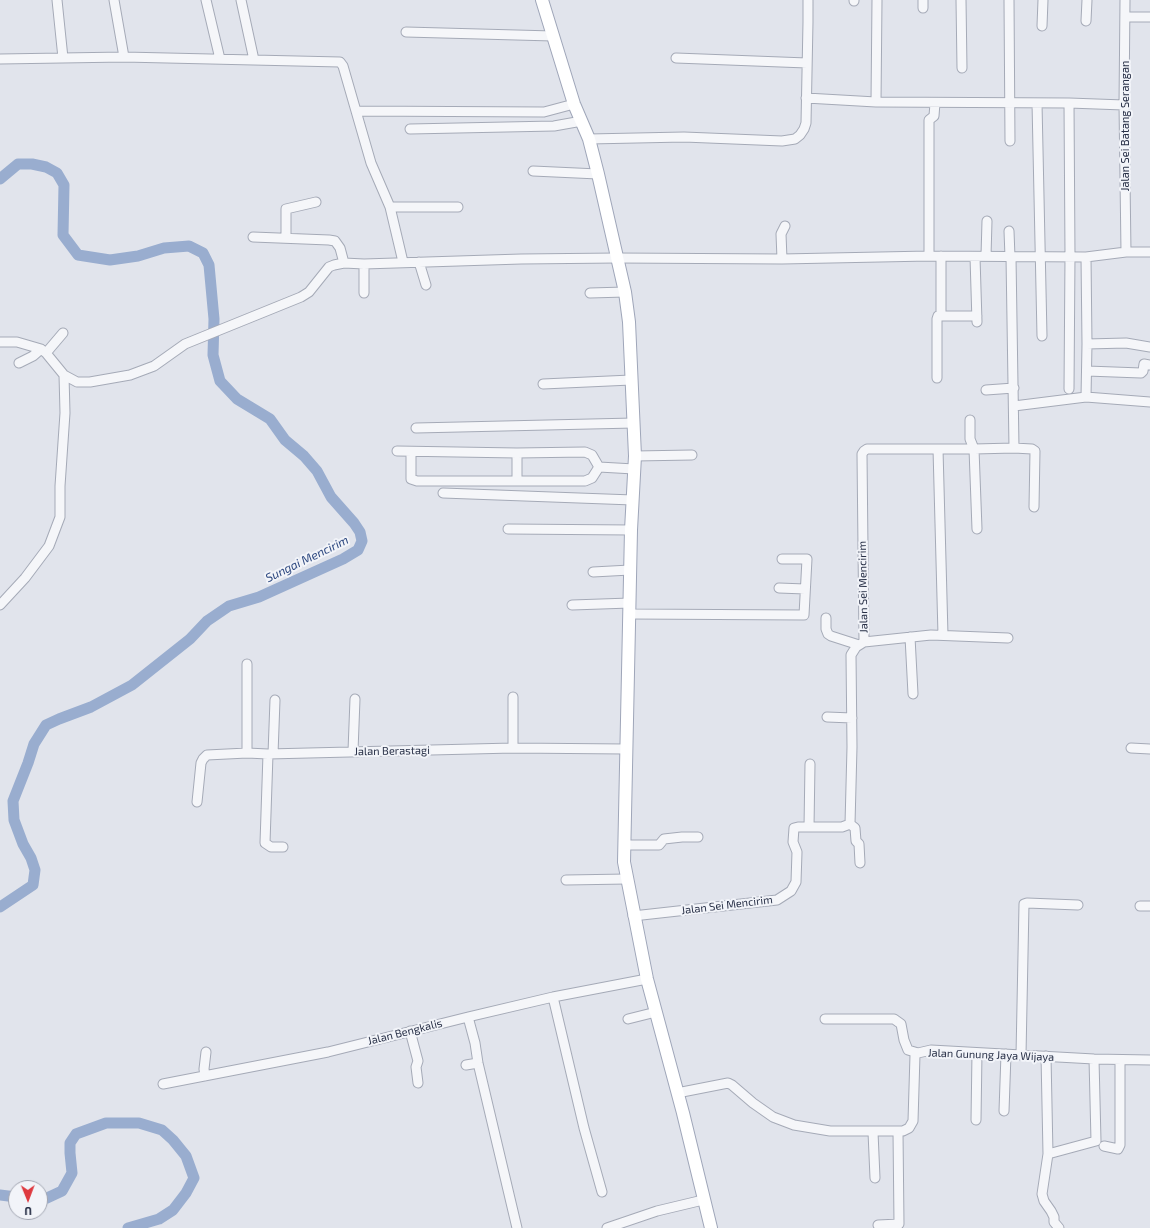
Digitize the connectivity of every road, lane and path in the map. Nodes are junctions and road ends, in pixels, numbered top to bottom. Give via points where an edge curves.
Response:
1 (57, 0) edge
2 (114, 0) edge
3 (206, 0) edge
4 (241, 0) edge
5 (542, 0) edge
6 (808, 0) edge
7 (877, 0) edge
8 (961, 0) edge
9 (1009, 0) edge
10 (1042, 0) edge
11 (1087, 0) edge
12 (1125, 0) edge
13 (1125, 17) junction
14 (1150, 17) edge
15 (1086, 21) dead end
16 (1042, 26) dead end
17 (406, 32) dead end
18 (553, 36) junction
19 (124, 57) junction
20 (63, 58) junction
21 (676, 58) dead end
22 (0, 59) edge
23 (220, 59) junction
24 (254, 60) junction
25 (807, 63) junction
26 (962, 68) dead end
27 (806, 98) junction
28 (876, 102) junction
29 (1069, 102) junction
30 (935, 103) junction
31 (1010, 103) junction
32 (1037, 103) junction
33 (574, 104) junction
34 (1124, 105) junction
35 (357, 111) junction
36 (582, 121) junction
37 (410, 129) dead end
38 (589, 140) junction
39 (1010, 141) dead end
40 (533, 171) dead end
41 (598, 174) junction
42 (316, 202) dead end
43 (390, 207) junction
44 (458, 207) dead end
45 (988, 221) dead end
46 (785, 226) dead end
47 (1009, 231) dead end
48 (253, 237) dead end
49 (286, 238) junction
50 (1126, 252) junction
51 (1150, 252) edge
52 (929, 256) junction
53 (941, 256) junction
54 (975, 256) junction
55 (986, 256) junction
56 (1040, 256) junction
57 (1070, 256) junction
58 (1011, 257) junction
59 (1086, 257) junction
60 (618, 258) junction
61 (782, 260) junction
62 (403, 262) junction
63 (419, 262) junction
64 (344, 263) junction
65 (364, 264) junction
66 (426, 285) dead end
67 (624, 292) junction
68 (364, 293) dead end
69 (590, 293) dead end
70 (941, 316) junction
71 (62, 333) dead end
72 (1042, 336) dead end
73 (0, 342) edge
74 (1087, 344) junction
75 (1150, 347) edge
76 (43, 351) junction
77 (1146, 362) edge
78 (19, 363) dead end
79 (1087, 371) junction
80 (64, 375) junction
81 (937, 378) dead end
82 (631, 380) junction
83 (543, 384) dead end
84 (1014, 388) junction
85 (1069, 389) dead end
86 (986, 390) dead end
87 (1086, 397) junction
88 (1150, 402) edge
89 (1014, 406) junction
90 (970, 420) dead end
91 (634, 422) junction
92 (416, 428) dead end
93 (1014, 448) junction
94 (938, 449) junction
95 (974, 449) junction
96 (397, 451) dead end
97 (410, 452) junction
98 (517, 453) junction
99 (692, 455) dead end
100 (636, 456) junction
101 (599, 467) junction
102 (634, 469) junction
103 (517, 481) junction
104 (443, 493) dead end
105 (633, 500) junction
106 (1034, 506) dead end
107 (508, 529) dead end
108 (977, 529) dead end
109 (631, 530) junction
110 (782, 559) dead end
111 (630, 570) junction
112 (593, 572) dead end
113 (779, 588) dead end
114 (805, 589) junction
115 (572, 605) dead end
116 (0, 606) edge
117 (630, 608) junction
118 (826, 618) dead end
119 (943, 635) junction
120 (910, 637) junction
121 (1008, 638) dead end
122 (862, 643) junction
123 (247, 664) dead end
124 (913, 694) dead end
125 (513, 697) dead end
126 (355, 699) dead end
127 (275, 700) dead end
128 (827, 718) dead end
129 (852, 718) junction
130 (512, 748) junction
131 (1131, 748) dead end
132 (625, 749) junction
133 (1150, 749) edge
134 (353, 751) junction
135 (248, 753) junction
136 (270, 754) junction
137 (810, 764) dead end
138 (197, 802) dead end
139 (850, 824) junction
140 (809, 827) junction
141 (698, 837) dead end
142 (624, 845) junction
143 (283, 847) dead end
144 (860, 863) dead end
145 (627, 879) junction
146 (566, 880) dead end
147 (1078, 905) dead end
148 (1140, 906) dead end
149 (1150, 906) edge
150 (633, 916) junction
151 (646, 979) junction
152 (553, 997) junction
153 (656, 1012) junction
154 (468, 1017) junction
155 (628, 1019) dead end
156 (825, 1019) dead end
157 (410, 1031) junction
158 (206, 1052) dead end
159 (918, 1053) junction
160 (976, 1053) junction
161 (1006, 1054) junction
162 (1022, 1055) junction
163 (1046, 1056) junction
164 (1094, 1059) junction
165 (1120, 1060) junction
166 (1150, 1060) edge
167 (478, 1063) junction
168 (466, 1065) dead end
169 (205, 1076) junction
170 (418, 1083) dead end
171 (163, 1084) dead end
172 (677, 1093) junction
173 (1004, 1111) dead end
174 (976, 1120) dead end
175 (873, 1132) junction
176 (898, 1132) junction
177 (1104, 1146) dead end
178 (1048, 1154) junction
179 (875, 1178) dead end
180 (602, 1192) dead end
181 (703, 1200) junction
182 (878, 1225) dead end
183 (517, 1228) edge
184 (607, 1228) edge
185 (711, 1228) edge
186 (1058, 1228) edge

1 - 20 street
2 - 19 street
3 - 23 street
4 - 24 street
5 - 18 main road
6 - 25 street
7 - 28 street
8 - 26 street
9 - 31 street
10 - 16 street
11 - 15 street
12 - 13 street, Jalan Sei Batang Serangan
13 - 14 street
13 - 34 street, Jalan Sei Batang Serangan
17 - 18 street
18 - 33 main road
19 - 20 street
19 - 23 street
20 - 22 street
21 - 25 street
23 - 24 street
24 - 35 street via 340,62
25 - 27 street
27 - 28 street
27 - 38 street via 804,130 795,139 782,141 680,137
28 - 30 street
29 - 32 street
29 - 34 street
29 - 57 street
30 - 31 street
30 - 52 street via 934,116 929,120
31 - 32 street
31 - 39 street
32 - 56 street
33 - 35 street via 544,112
33 - 36 main road
34 - 50 street, Jalan Sei Batang Serangan
35 - 43 street via 371,163
36 - 37 street via 554,126
36 - 38 main road
38 - 41 main road
40 - 41 street
41 - 60 main road
42 - 49 street via 286,209
43 - 44 street
43 - 62 street
45 - 55 street
46 - 61 street via 782,234
47 - 58 street
48 - 49 street
49 - 64 street via 335,241
50 - 51 street
50 - 59 street
52 - 53 street
52 - 61 street
53 - 54 street
53 - 70 street
54 - 55 street
54 - 70 street via 977,319
55 - 58 street
56 - 57 street
56 - 58 street
56 - 72 street
57 - 59 street
57 - 85 street
58 - 84 street
59 - 74 street
60 - 61 street
60 - 63 street
60 - 67 main road
62 - 63 street
62 - 65 street
63 - 66 street
64 - 65 street
64 - 80 street via 334,264 309,292 301,297 186,344 154,366 130,375 83,383
65 - 68 street
67 - 69 street
67 - 82 main road via 629,322
70 - 81 street via 937,319
71 - 76 street
73 - 76 street via 17,342
74 - 75 street via 1126,343
74 - 79 street
76 - 78 street
76 - 80 street
77 - 79 street via 1141,373
79 - 87 street
80 - 116 street via 65,418 60,517 48,546
82 - 83 street
82 - 91 main road
84 - 86 street
84 - 89 street
87 - 88 street
87 - 89 street
89 - 93 street
90 - 95 street via 970,439
91 - 92 street
91 - 100 main road
93 - 95 street, Jalan Sei Mencirim
93 - 106 street, Jalan Sei Mencirim via 1032,449 1035,452
94 - 95 street, Jalan Sei Mencirim
94 - 119 street
94 - 122 street, Jalan Sei Mencirim via 867,449 862,453
95 - 108 street
96 - 97 street
97 - 98 street
97 - 103 street via 411,476 414,481
98 - 101 street via 585,452 592,455
98 - 103 street
99 - 100 street
100 - 102 main road
101 - 102 street
101 - 103 street via 592,478 585,480
102 - 105 main road
104 - 105 street
105 - 109 main road
107 - 109 street
109 - 111 main road
110 - 114 street via 807,559
111 - 112 street
111 - 117 main road
113 - 114 street
114 - 117 street via 804,614
115 - 117 street
117 - 132 main road
118 - 122 street via 828,634 841,640
119 - 120 street
119 - 121 street
120 - 122 street
120 - 124 street
122 - 129 street, Jalan Sei Mencirim via 856,646 851,656
123 - 135 street
125 - 130 street
126 - 134 street
127 - 136 street
128 - 129 street
129 - 139 street, Jalan Sei Mencirim
130 - 132 street, Jalan Berastagi
130 - 134 street, Jalan Berastagi
131 - 133 street
132 - 142 main road
134 - 136 street, Jalan Berastagi
135 - 136 street, Jalan Berastagi
135 - 138 street, Jalan Berastagi via 207,755 201,763
136 - 143 street via 265,843 271,847
137 - 140 street
139 - 140 street, Jalan Sei Mencirim via 842,827
139 - 144 street via 855,828
140 - 150 street, Jalan Sei Mencirim via 794,828 797,852 796,884 777,900
141 - 142 street via 664,839 659,845
142 - 145 main road
145 - 146 street
145 - 150 main road
147 - 162 street via 1026,902 1024,904
148 - 149 street
150 - 151 main road
151 - 152 street, Jalan Bengkalis
151 - 153 main road
152 - 154 street, Jalan Bengkalis
152 - 180 street
153 - 155 street
153 - 172 main road
154 - 157 street, Jalan Bengkalis
154 - 167 street via 476,1044
156 - 159 street via 894,1019 902,1024 908,1050
157 - 169 street, Jalan Bengkalis via 328,1052
157 - 170 street via 418,1061
158 - 169 street
159 - 160 street, Jalan Gunung Jaya Wijaya via 931,1050
159 - 176 street, Jalan Gunung Jaya Wijaya via 915,1056 913,1121 909,1128
160 - 161 street, Jalan Gunung Jaya Wijaya
160 - 174 street
161 - 162 street, Jalan Gunung Jaya Wijaya
161 - 173 street
162 - 163 street, Jalan Gunung Jaya Wijaya
163 - 164 street, Jalan Gunung Jaya Wijaya
163 - 178 street
164 - 165 street, Jalan Gunung Jaya Wijaya
164 - 178 street via 1096,1141
165 - 166 street, Jalan Gunung Jaya Wijaya
165 - 177 street via 1120,1145 1118,1149
167 - 168 street
167 - 183 street
169 - 171 street, Jalan Bengkalis
172 - 175 street via 728,1083 773,1117 830,1131
172 - 181 main road
175 - 176 street
175 - 179 street
176 - 182 street via 900,1224
178 - 186 street via 1042,1194
181 - 184 street via 649,1213
181 - 185 main road

